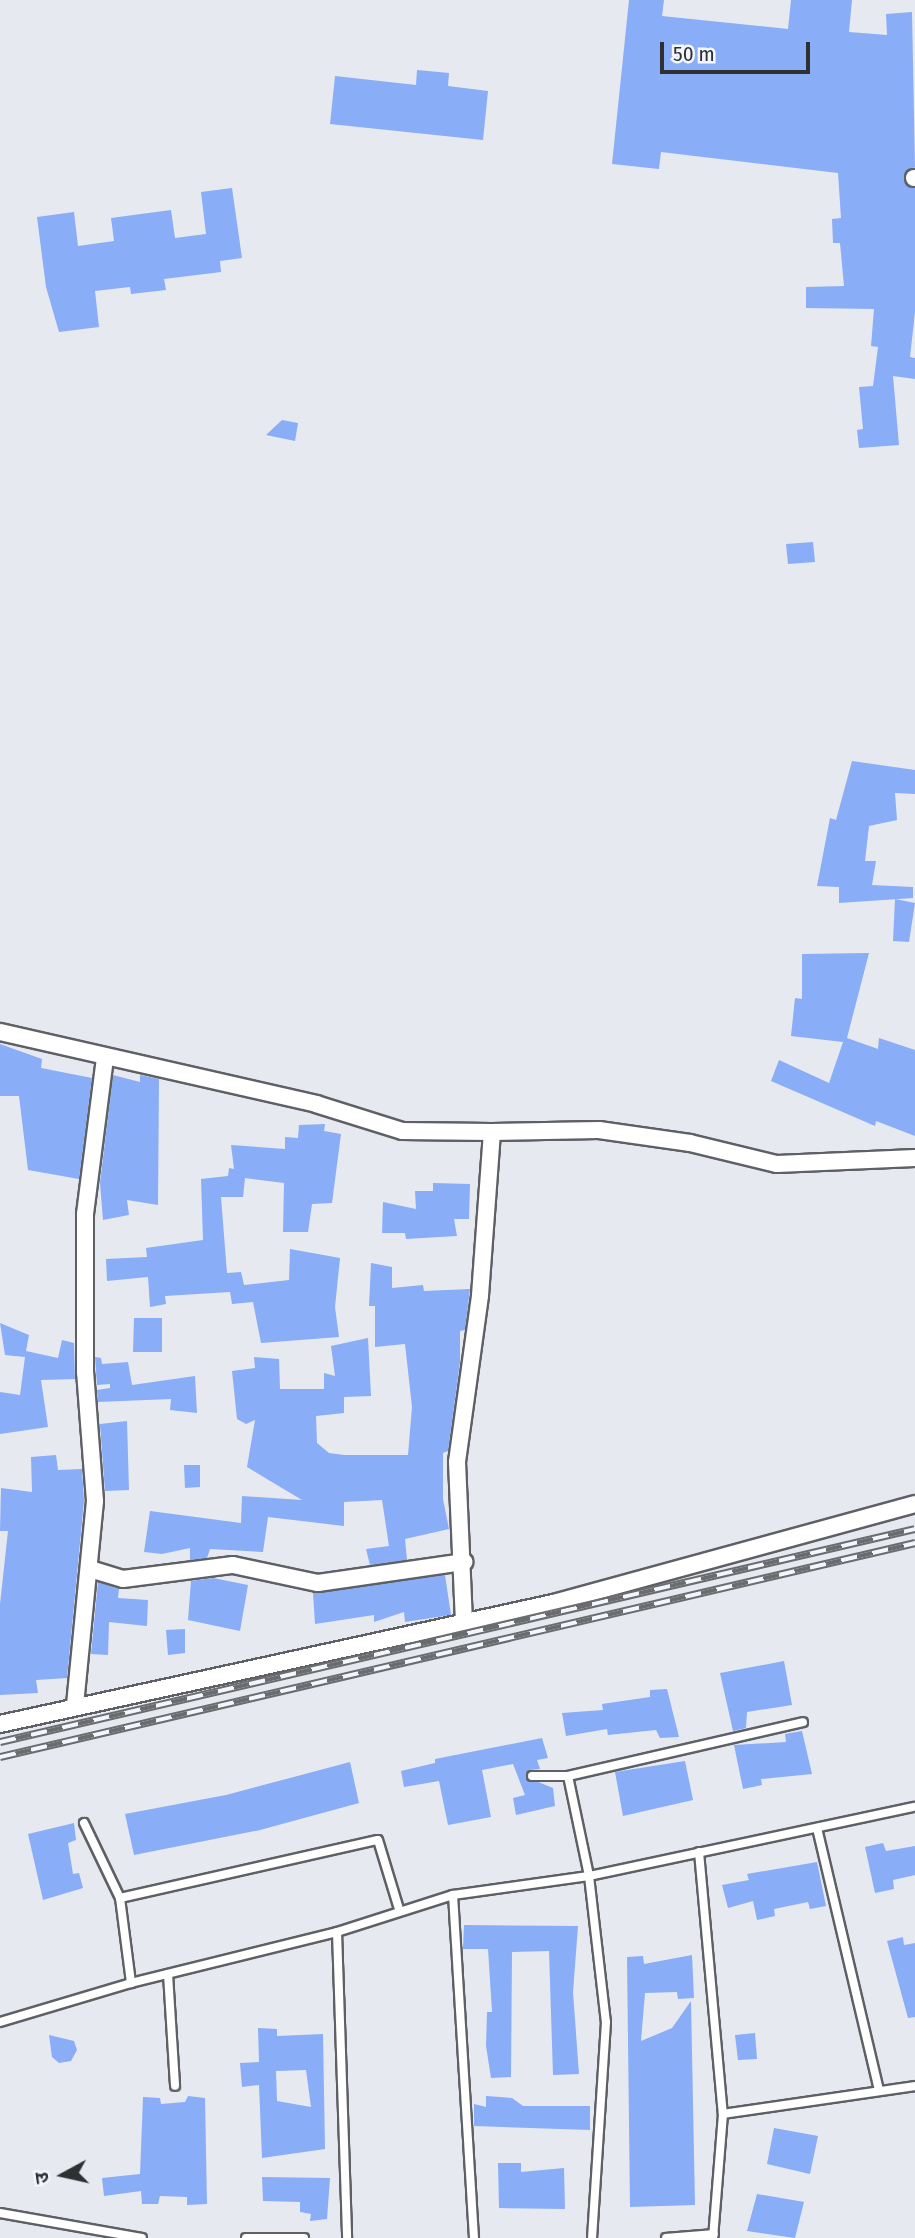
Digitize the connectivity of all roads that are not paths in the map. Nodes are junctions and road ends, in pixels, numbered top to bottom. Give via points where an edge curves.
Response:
1 (0, 1032) edge
2 (105, 1058) junction
3 (492, 1132) junction
4 (915, 1158) edge
5 (915, 1504) edge
6 (464, 1562) junction
7 (90, 1569) junction
8 (464, 1621) junction
9 (75, 1705) junction
10 (803, 1722) dead end
11 (0, 1724) edge
12 (532, 1776) dead end
13 (569, 1776) junction
14 (915, 1807) edge
15 (84, 1823) dead end
16 (817, 1828) junction
17 (699, 1852) junction
18 (589, 1876) junction
19 (453, 1895) junction
20 (121, 1898) junction
21 (399, 1909) junction
22 (337, 1932) junction
23 (168, 1974) junction
24 (131, 1983) junction
25 (0, 2022) edge
26 (175, 2086) dead end
27 (915, 2086) edge
28 (878, 2091) junction
29 (723, 2114) junction
30 (0, 2213) edge
31 (713, 2236) edge
32 (142, 2238) edge
33 (246, 2238) edge
34 (304, 2238) edge
35 (348, 2238) edge
36 (474, 2238) edge
37 (592, 2238) edge
38 (666, 2238) edge

1 - 2 street
2 - 3 street via 316,1104 402,1131
2 - 7 street via 85,1214 85,1372 95,1501
3 - 4 street via 598,1130 690,1143 777,1164
3 - 6 street via 480,1296 457,1462
5 - 8 street via 553,1603
6 - 7 street via 318,1583 233,1565 123,1579
6 - 8 street
7 - 9 street
8 - 9 street
9 - 11 street
10 - 13 lane
12 - 13 lane
13 - 18 lane
14 - 16 lane
15 - 20 lane
16 - 17 lane
16 - 28 lane
17 - 18 lane
17 - 29 lane
18 - 19 lane
18 - 37 lane via 606,2022
19 - 21 lane
19 - 36 lane
20 - 21 lane via 377,1840
20 - 24 lane
21 - 22 lane
22 - 23 lane
22 - 35 lane
23 - 24 lane
23 - 26 lane
24 - 25 lane
27 - 28 lane
28 - 29 lane
29 - 31 lane
30 - 32 lane
31 - 38 lane
33 - 34 lane

